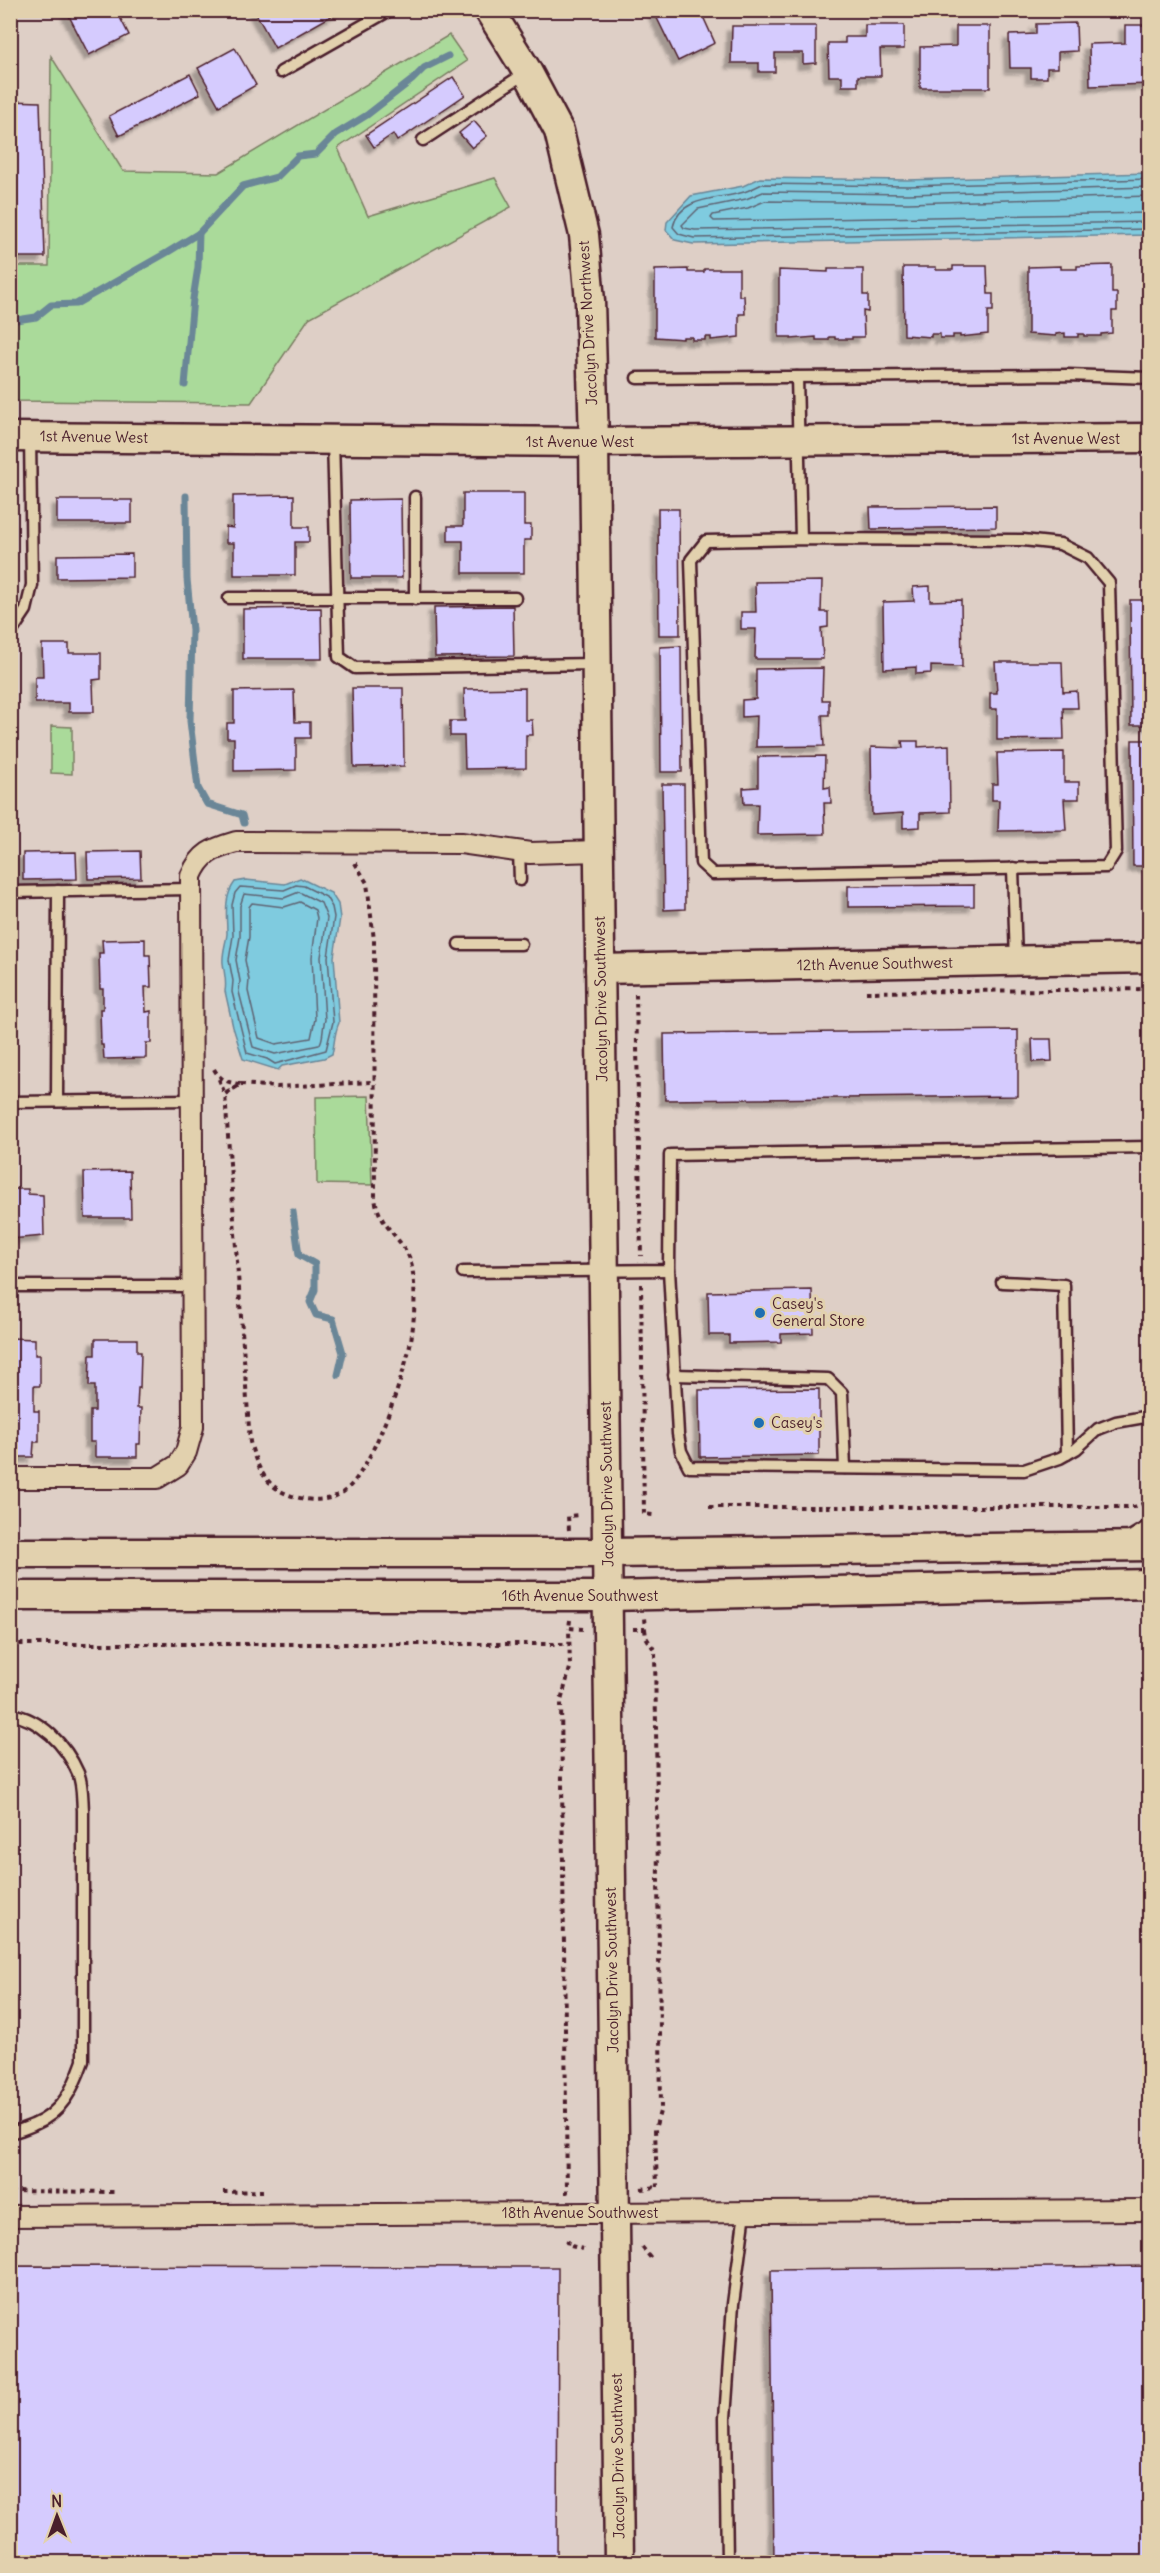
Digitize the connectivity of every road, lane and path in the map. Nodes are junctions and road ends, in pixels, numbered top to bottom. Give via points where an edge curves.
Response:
1 (390, 10) edge
2 (489, 10) edge
3 (527, 71) junction
4 (281, 72) dead end
5 (423, 140) dead end
6 (797, 377) junction
7 (637, 378) dead end
8 (1149, 378) edge
9 (20, 436) edge
10 (1149, 438) edge
11 (333, 440) junction
12 (797, 441) junction
13 (594, 442) junction
14 (415, 497) dead end
15 (801, 539) junction
16 (230, 598) dead end
17 (515, 598) dead end
18 (337, 599) junction
19 (415, 599) junction
20 (14, 622) edge
21 (10, 634) edge
22 (597, 664) junction
23 (519, 851) junction
24 (599, 851) junction
25 (348, 861) dead end
26 (1013, 868) junction
27 (520, 880) dead end
28 (191, 889) junction
29 (58, 891) junction
30 (10, 892) edge
31 (459, 944) dead end
32 (521, 944) dead end
33 (1149, 958) edge
34 (1016, 961) junction
35 (600, 969) junction
36 (1149, 989) edge
37 (858, 992) dead end
38 (647, 994) dead end
39 (212, 1065) dead end
40 (218, 1077) junction
41 (373, 1082) junction
42 (240, 1084) junction
43 (225, 1094) junction
44 (192, 1100) junction
45 (57, 1101) junction
46 (10, 1102) edge
47 (1149, 1147) edge
48 (604, 1270) junction
49 (641, 1270) junction
50 (669, 1270) junction
51 (463, 1272) dead end
52 (1002, 1282) dead end
53 (10, 1286) edge
54 (192, 1286) junction
55 (674, 1374) junction
56 (1149, 1416) edge
57 (1067, 1454) junction
58 (845, 1468) junction
59 (10, 1478) edge
60 (1149, 1501) edge
61 (709, 1507) dead end
62 (579, 1515) dead end
63 (653, 1515) dead end
64 (1149, 1525) edge
65 (569, 1530) dead end
66 (1114, 1546) junction
67 (1149, 1546) edge
68 (10, 1553) edge
69 (608, 1553) junction
70 (1149, 1563) edge
71 (1149, 1584) edge
72 (1033, 1587) junction
73 (10, 1596) edge
74 (608, 1596) junction
75 (570, 1616) dead end
76 (644, 1617) dead end
77 (569, 1629) junction
78 (583, 1629) dead end
79 (633, 1629) dead end
80 (645, 1629) junction
81 (10, 1644) edge
82 (570, 1644) junction
83 (10, 1714) edge
84 (10, 2132) edge
85 (657, 2187) dead end
86 (10, 2191) edge
87 (125, 2192) dead end
88 (270, 2192) dead end
89 (560, 2193) dead end
90 (217, 2194) dead end
91 (1149, 2210) edge
92 (745, 2212) junction
93 (615, 2213) junction
94 (10, 2216) edge
95 (568, 2240) dead end
96 (641, 2247) dead end
97 (583, 2249) dead end
98 (651, 2258) dead end
99 (619, 2562) edge
100 (727, 2562) edge

1 - 4 lane
2 - 3 street, Jacolyn Drive Northwest
3 - 5 lane
3 - 13 street, Jacolyn Drive Northwest via 559,131 584,235
6 - 7 lane
6 - 8 lane
6 - 12 lane
9 - 11 street, 1st Avenue West
9 - 20 lane via 32,585 26,610
10 - 12 street, 1st Avenue West
11 - 13 street, 1st Avenue West
11 - 18 lane
12 - 13 street, 1st Avenue West
12 - 15 lane
13 - 22 street, Jacolyn Drive Southwest
14 - 19 lane
15 - 26 lane via 1023,540 1060,544 1088,558 1109,583 1116,851 1106,867
15 - 26 lane via 706,541 691,560 701,863 713,874
16 - 18 lane
17 - 19 lane
18 - 19 lane
18 - 22 lane via 339,657 355,668
20 - 21 lane
22 - 24 street, Jacolyn Drive Southwest
23 - 24 street
23 - 27 lane
23 - 28 street via 461,843 236,842 215,848 197,861
24 - 35 street, Jacolyn Drive Southwest
25 - 41 path via 362,872 371,904
26 - 34 lane
28 - 29 lane
28 - 44 street
29 - 30 lane
29 - 45 lane
31 - 32 lane
33 - 34 street, 12th Avenue Southwest
34 - 35 street, 12th Avenue Southwest
35 - 48 street, Jacolyn Drive Southwest
36 - 37 path
38 - 49 path via 636,994
39 - 40 path
40 - 42 path
40 - 43 path
41 - 42 path
41 - 43 path via 375,1198 381,1220 410,1259 412,1334 408,1358 368,1459 347,1490 326,1499 302,1499 278,1491 255,1461 250,1442
42 - 43 path
44 - 45 lane
44 - 54 street
45 - 46 lane
47 - 50 lane via 670,1155
48 - 49 lane
48 - 51 lane
48 - 69 street, Jacolyn Drive Southwest
49 - 50 lane
49 - 63 path via 644,1514
50 - 55 lane
52 - 57 lane via 1064,1285
53 - 54 lane
54 - 59 street via 193,1427 178,1465 157,1478
55 - 58 lane via 828,1379 842,1393
55 - 58 lane via 678,1434 689,1467
56 - 57 lane via 1098,1429
57 - 58 lane via 1024,1470
60 - 61 path via 1134,1507
62 - 65 path via 568,1516
64 - 66 lane
66 - 67 street
66 - 69 street
68 - 69 street
69 - 74 street, Jacolyn Drive Southwest
70 - 72 street via 1064,1564 1046,1573
71 - 72 street, 16th Avenue Southwest
72 - 74 street, 16th Avenue Southwest
73 - 74 street, 16th Avenue Southwest
74 - 93 street, Jacolyn Drive Southwest
75 - 77 path
76 - 80 path
77 - 78 path
77 - 82 path
79 - 80 path
80 - 85 path via 656,1651 661,2108 655,2129
81 - 82 path
82 - 89 path via 570,1668 561,1701 567,2192
83 - 84 lane via 32,1721 52,1734 79,1775 83,1810 83,2061 63,2105 41,2122
86 - 87 path
88 - 90 path via 232,2190
91 - 92 street, 18th Avenue Southwest
92 - 93 street, 18th Avenue Southwest
92 - 100 lane via 733,2304 725,2418
93 - 94 street, 18th Avenue Southwest
93 - 99 street, Jacolyn Drive Southwest
95 - 97 path via 567,2245
96 - 98 path

